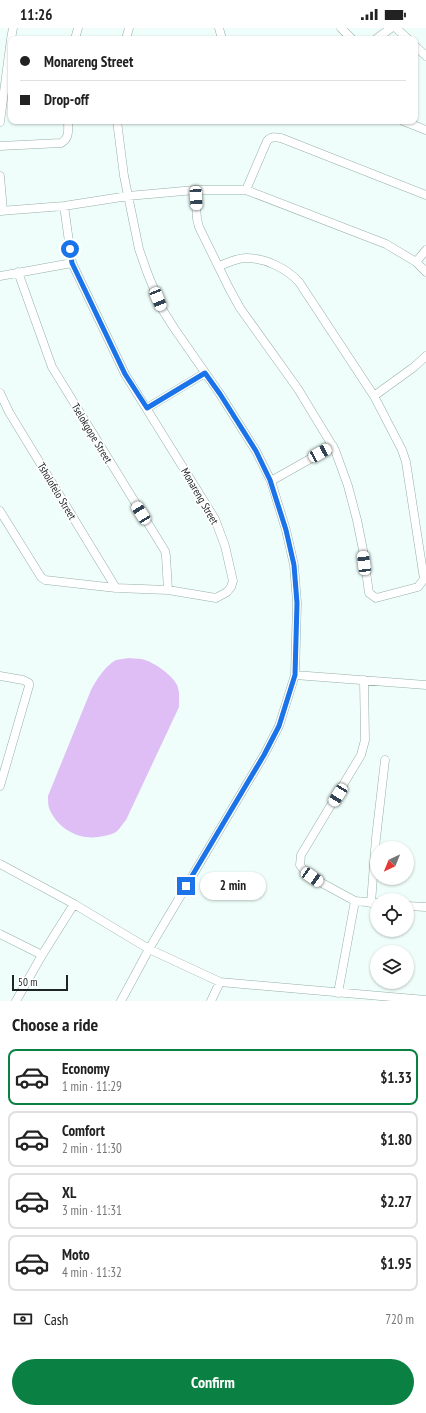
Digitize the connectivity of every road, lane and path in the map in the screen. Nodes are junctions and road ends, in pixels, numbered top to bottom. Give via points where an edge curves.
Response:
1 (341, 28) edge
2 (391, 28) edge
3 (396, 28) edge
4 (349, 36) edge
5 (380, 36) edge
6 (405, 36) edge
7 (418, 49) edge
8 (426, 56) edge
9 (8, 62) edge
10 (0, 122) edge
11 (68, 124) edge
12 (117, 124) edge
13 (411, 124) edge
14 (426, 130) edge
15 (0, 146) edge
16 (0, 176) edge
17 (195, 190) junction
18 (246, 190) junction
19 (426, 195) edge
20 (128, 196) junction
21 (64, 206) junction
22 (2, 211) edge
23 (426, 250) edge
24 (416, 262) junction
25 (72, 263) junction
26 (219, 266) junction
27 (18, 272) junction
28 (426, 272) edge
29 (0, 276) edge
30 (426, 356) edge
31 (205, 373) junction
32 (0, 393) edge
33 (374, 396) junction
34 (147, 408) junction
35 (333, 446) junction
36 (270, 480) junction
37 (0, 511) edge
38 (116, 588) junction
39 (168, 590) junction
40 (295, 675) junction
41 (0, 676) edge
42 (364, 680) junction
43 (426, 685) edge
44 (385, 760) dead end
45 (0, 786) edge
46 (0, 864) edge
47 (374, 893) edge
48 (355, 901) junction
49 (370, 903) edge
50 (74, 904) junction
51 (414, 906) edge
52 (426, 907) edge
53 (0, 934) edge
54 (149, 949) junction
55 (42, 955) junction
56 (220, 982) junction
57 (338, 993) junction
58 (426, 1000) edge
59 (16, 1001) edge
60 (121, 1001) edge
61 (210, 1001) edge

1 - 4 street
2 - 5 street
3 - 6 street
7 - 8 street
9 - 10 street
11 - 15 street via 68,135 61,143
12 - 20 street
13 - 14 street
16 - 22 street
17 - 18 street
17 - 20 street
17 - 26 street via 199,227
18 - 19 street via 267,141 271,138 281,138
18 - 24 street via 380,241
20 - 21 street
20 - 31 street via 139,249 162,310
21 - 22 street
21 - 25 street, Monareng Street
23 - 24 street
24 - 28 street
25 - 27 street
25 - 34 street, Monareng Street via 125,374
26 - 33 street via 246,258 276,265 292,275
26 - 35 street via 240,308 288,373
27 - 29 street
27 - 39 street, Tselokgope Street via 52,367 165,551
30 - 33 street
31 - 34 street
31 - 36 street via 256,451
32 - 38 street, Tsholofelo Street
33 - 35 street via 406,462 424,578 418,587 376,598 369,593 357,520
34 - 39 street, Monareng Street via 215,519 226,546 233,581 227,592 216,598
35 - 36 street
36 - 40 street via 294,565 297,603
37 - 38 street, Monareng Street via 44,580
38 - 39 street, Monareng Street
40 - 42 street
40 - 54 street via 279,726 264,755
41 - 45 street via 23,680 29,683 29,686
42 - 43 street
42 - 48 street via 365,740 361,755 301,855 300,865 305,872 320,882
44 - 47 street via 376,838
46 - 50 street
48 - 49 street
48 - 57 street
50 - 54 street
50 - 55 street
51 - 52 street
53 - 55 street
54 - 56 street
54 - 60 street
55 - 59 street
56 - 57 street
56 - 61 street
57 - 58 street

